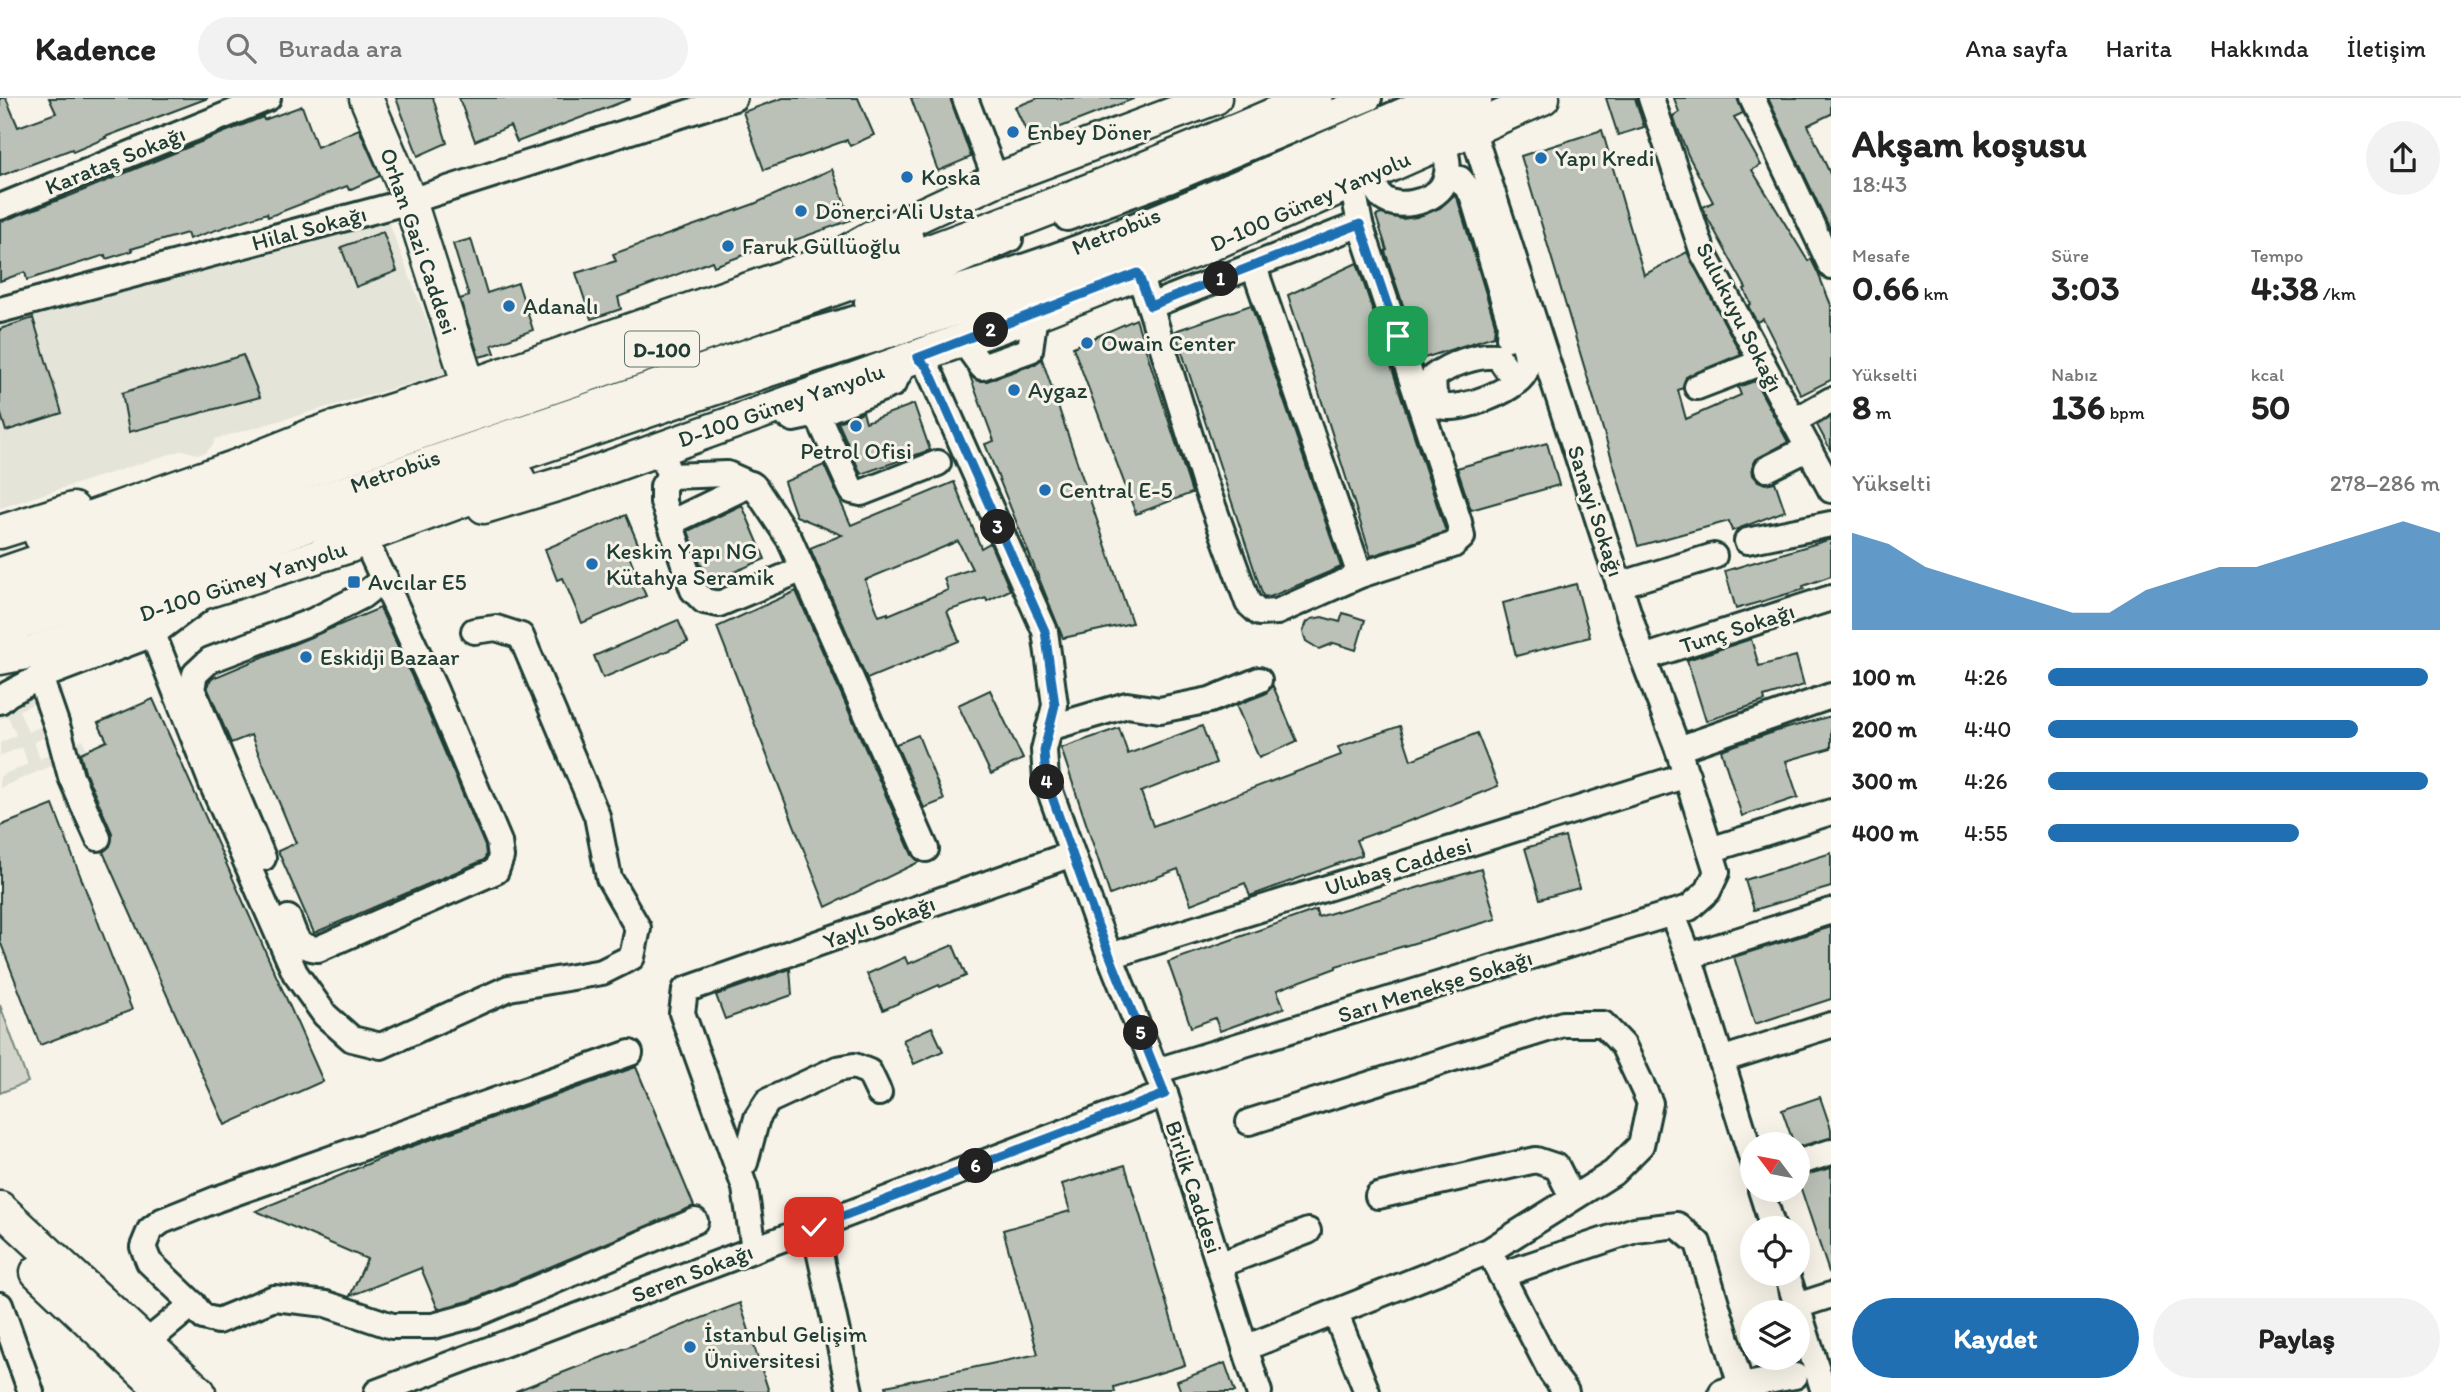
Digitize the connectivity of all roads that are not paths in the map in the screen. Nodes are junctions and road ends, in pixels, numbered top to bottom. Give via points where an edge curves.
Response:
1 (268, 98) edge
2 (366, 98) edge
3 (734, 98) edge
4 (965, 98) edge
5 (1215, 98) edge
6 (1275, 98) edge
7 (1315, 98) edge
8 (1369, 98) edge
9 (1432, 98) edge
10 (1543, 98) edge
11 (1651, 98) edge
12 (1752, 98) edge
13 (1473, 113) edge
14 (1443, 142) junction
15 (1447, 176) junction
16 (1361, 179) junction
17 (996, 180) junction
18 (410, 201) junction
19 (0, 207) edge
20 (1360, 224) junction
21 (832, 260) junction
22 (1831, 266) edge
23 (1254, 267) junction
24 (1138, 273) junction
25 (1150, 306) junction
26 (0, 310) edge
27 (890, 329) junction
28 (790, 337) junction
29 (911, 359) junction
30 (1762, 362) junction
31 (1518, 375) dead end
32 (469, 386) junction
33 (1697, 387) dead end
34 (1831, 400) edge
35 (775, 408) junction
36 (817, 414) junction
37 (1794, 421) junction
38 (331, 430) junction
39 (1809, 448) junction
40 (665, 462) junction
41 (938, 463) dead end
42 (1768, 469) dead end
43 (751, 484) junction
44 (1831, 490) edge
45 (670, 523) junction
46 (1831, 524) edge
47 (0, 532) edge
48 (1747, 541) dead end
49 (366, 542) junction
50 (0, 551) edge
51 (327, 552) junction
52 (1714, 556) dead end
53 (803, 569) junction
54 (1360, 575) junction
55 (0, 576) edge
56 (385, 578) junction
57 (1619, 585) junction
58 (211, 590) junction
59 (1831, 598) edge
60 (0, 605) edge
61 (0, 628) edge
62 (474, 631) dead end
63 (153, 634) junction
64 (0, 658) edge
65 (1643, 658) junction
66 (36, 664) junction
67 (0, 668) edge
68 (1259, 680) dead end
69 (1831, 696) edge
70 (0, 701) edge
71 (1049, 728) junction
72 (1678, 749) junction
73 (1687, 775) junction
74 (1831, 812) edge
75 (98, 838) dead end
76 (926, 849) dead end
77 (1710, 850) junction
78 (1072, 854) junction
79 (1708, 891) joint
80 (1831, 911) edge
81 (1672, 913) junction
82 (1110, 956) junction
83 (1689, 956) junction
84 (1831, 1025) edge
85 (630, 1053) dead end
86 (1721, 1060) junction
87 (1156, 1071) junction
88 (879, 1093) dead end
89 (1165, 1094) junction
90 (1249, 1122) dead end
91 (1744, 1132) edge
92 (1831, 1152) edge
93 (1810, 1159) edge
94 (738, 1169) junction
95 (1378, 1196) dead end
96 (1572, 1197) junction
97 (1, 1216) edge
98 (695, 1221) dead end
99 (814, 1227) junction
100 (1308, 1231) dead end
101 (754, 1250) junction
102 (1489, 1251) junction
103 (1219, 1265) junction
104 (1502, 1275) junction
105 (1831, 1295) edge
106 (1810, 1302) edge
107 (193, 1304) junction
108 (0, 1305) edge
109 (1335, 1312) junction
110 (146, 1343) junction
111 (1810, 1347) edge
112 (1245, 1348) junction
113 (1795, 1376) dead end
114 (1732, 1389) edge
115 (31, 1392) edge
116 (164, 1392) edge
117 (199, 1392) edge
118 (377, 1392) edge
119 (850, 1392) edge
120 (1259, 1392) edge
121 (1367, 1392) edge
122 (1566, 1392) edge
123 (1824, 1392) edge

1 - 19 street, Karataş Sokağı
2 - 18 main road, Orhan Gazi Caddesi
3 - 18 street, Hilal Sokağı
4 - 17 street
5 - 17 main road
6 - 21 highway via 878,248
7 - 55 highway, D-100 via 1017,221 809,297
8 - 28 street, Metrobüs via 1171,180 1009,240
9 - 28 street, Metrobüs via 1069,251
10 - 13 main road, D-100 Güney Yanyolu
11 - 30 street, Sulukuyu Sokağı via 1703,253
12 - 22 street
13 - 14 main road, D-100 Güney Yanyolu
13 - 27 highway, D-100 via 1113,254
13 - 57 street, Sanayi Sokağı
14 - 15 street
14 - 16 main road, D-100 Güney Yanyolu
15 - 16 street via 1442,188 1415,203 1394,205
15 - 31 street via 1460,179 1472,194 1510,322 1517,327 1525,348 1527,369
16 - 20 street
16 - 24 main road, D-100 Güney Yanyolu
17 - 21 main road
18 - 26 street, Hilal Sokağı
18 - 32 main road, Orhan Gazi Caddesi
20 - 23 street
20 - 54 street via 1462,537 1454,545
21 - 32 main road
23 - 25 street
23 - 54 street
24 - 25 street
24 - 29 main road, D-100 Güney Yanyolu
25 - 54 street via 1204,481 1248,603 1259,613 1278,612
27 - 51 highway via 795,373
27 - 61 highway, D-100
28 - 60 street, Metrobüs
29 - 35 main road, D-100 Güney Yanyolu
29 - 36 street via 893,384
29 - 71 street, Birlik Caddesi via 927,367 933,379 1045,631 1055,705
30 - 33 street
30 - 37 street, Sulukuyu Sokağı
32 - 38 main road
34 - 37 street
35 - 36 street via 793,419
35 - 40 main road, D-100 Güney Yanyolu
36 - 41 street via 852,491 861,494
37 - 39 street, Sulukuyu Sokağı
38 - 47 main road
38 - 50 highway
39 - 42 street
39 - 44 street, Sulukuyu Sokağı
40 - 43 street via 727,474
40 - 45 street via 663,502
40 - 49 main road, D-100 Güney Yanyolu via 576,479
43 - 45 street
43 - 53 street via 790,540
45 - 53 street via 693,590 704,601 719,604
46 - 48 street
49 - 51 main road, D-100 Güney Yanyolu
49 - 56 street
51 - 58 main road, D-100 Güney Yanyolu
52 - 57 street
53 - 76 street
56 - 56 street via 499,842 500,857 496,871 318,949 306,948 298,942 192,689 195,674 210,660 313,621 362,596
57 - 65 street, Sanayi Sokağı
58 - 63 street
58 - 66 main road, D-100 Güney Yanyolu
59 - 65 street, Tunç Sokağı
62 - 63 street via 496,628 521,636 597,816 609,878 638,928 632,957 601,972 509,988 381,1046 352,1040 325,1015 295,973 212,784
63 - 66 street
64 - 66 main road, D-100 Güney Yanyolu
65 - 72 street, Sanayi Sokağı
66 - 67 main road
66 - 70 street
66 - 75 street via 71,777
68 - 71 street via 1210,700 1160,710 1127,705
69 - 72 street
71 - 78 street, Birlik Caddesi via 1044,750 1046,780
72 - 73 street, Sanayi Sokağı
73 - 77 street, Sanayi Sokağı
73 - 82 street, Ulubaş Caddesi
74 - 77 street
77 - 79 street, Sanayi Sokağı via 1717,872
78 - 82 street, Birlik Caddesi
78 - 94 street, Yaylı Sokağı via 685,990 682,1013
79 - 81 street, Sarı Menekşe Sokağı via 1689,908
80 - 83 street
81 - 83 street
81 - 87 street, Sarı Menekşe Sokağı
82 - 87 street, Birlik Caddesi
83 - 86 street
84 - 86 street
85 - 107 street via 162,1221 150,1230 143,1247 149,1262
86 - 91 street
87 - 89 street, Birlik Caddesi
88 - 94 street via 869,1072 854,1066 837,1069 768,1101 757,1118 745,1163
89 - 99 street, Seren Sokağı
89 - 103 street, Birlik Caddesi
90 - 96 street via 1563,1024 1603,1024 1623,1045 1650,1103 1642,1145 1613,1173
92 - 93 street
94 - 101 street
95 - 96 street via 1536,1160 1557,1167
96 - 102 street
97 - 110 main road
97 - 116 main road
98 - 107 street via 474,1315 433,1326 392,1326 326,1304 274,1298 218,1321 203,1317
99 - 101 street, Seren Sokağı
99 - 119 street
100 - 103 street
101 - 118 street, Seren Sokağı
102 - 104 street
102 - 109 street
103 - 112 street, Birlik Caddesi
104 - 114 street via 1636,1230 1676,1225 1698,1243
104 - 122 street via 1551,1372
105 - 106 street
107 - 110 street
108 - 115 street
109 - 112 street
109 - 121 street
110 - 117 main road
111 - 123 street
112 - 120 street, Birlik Caddesi
113 - 114 street

